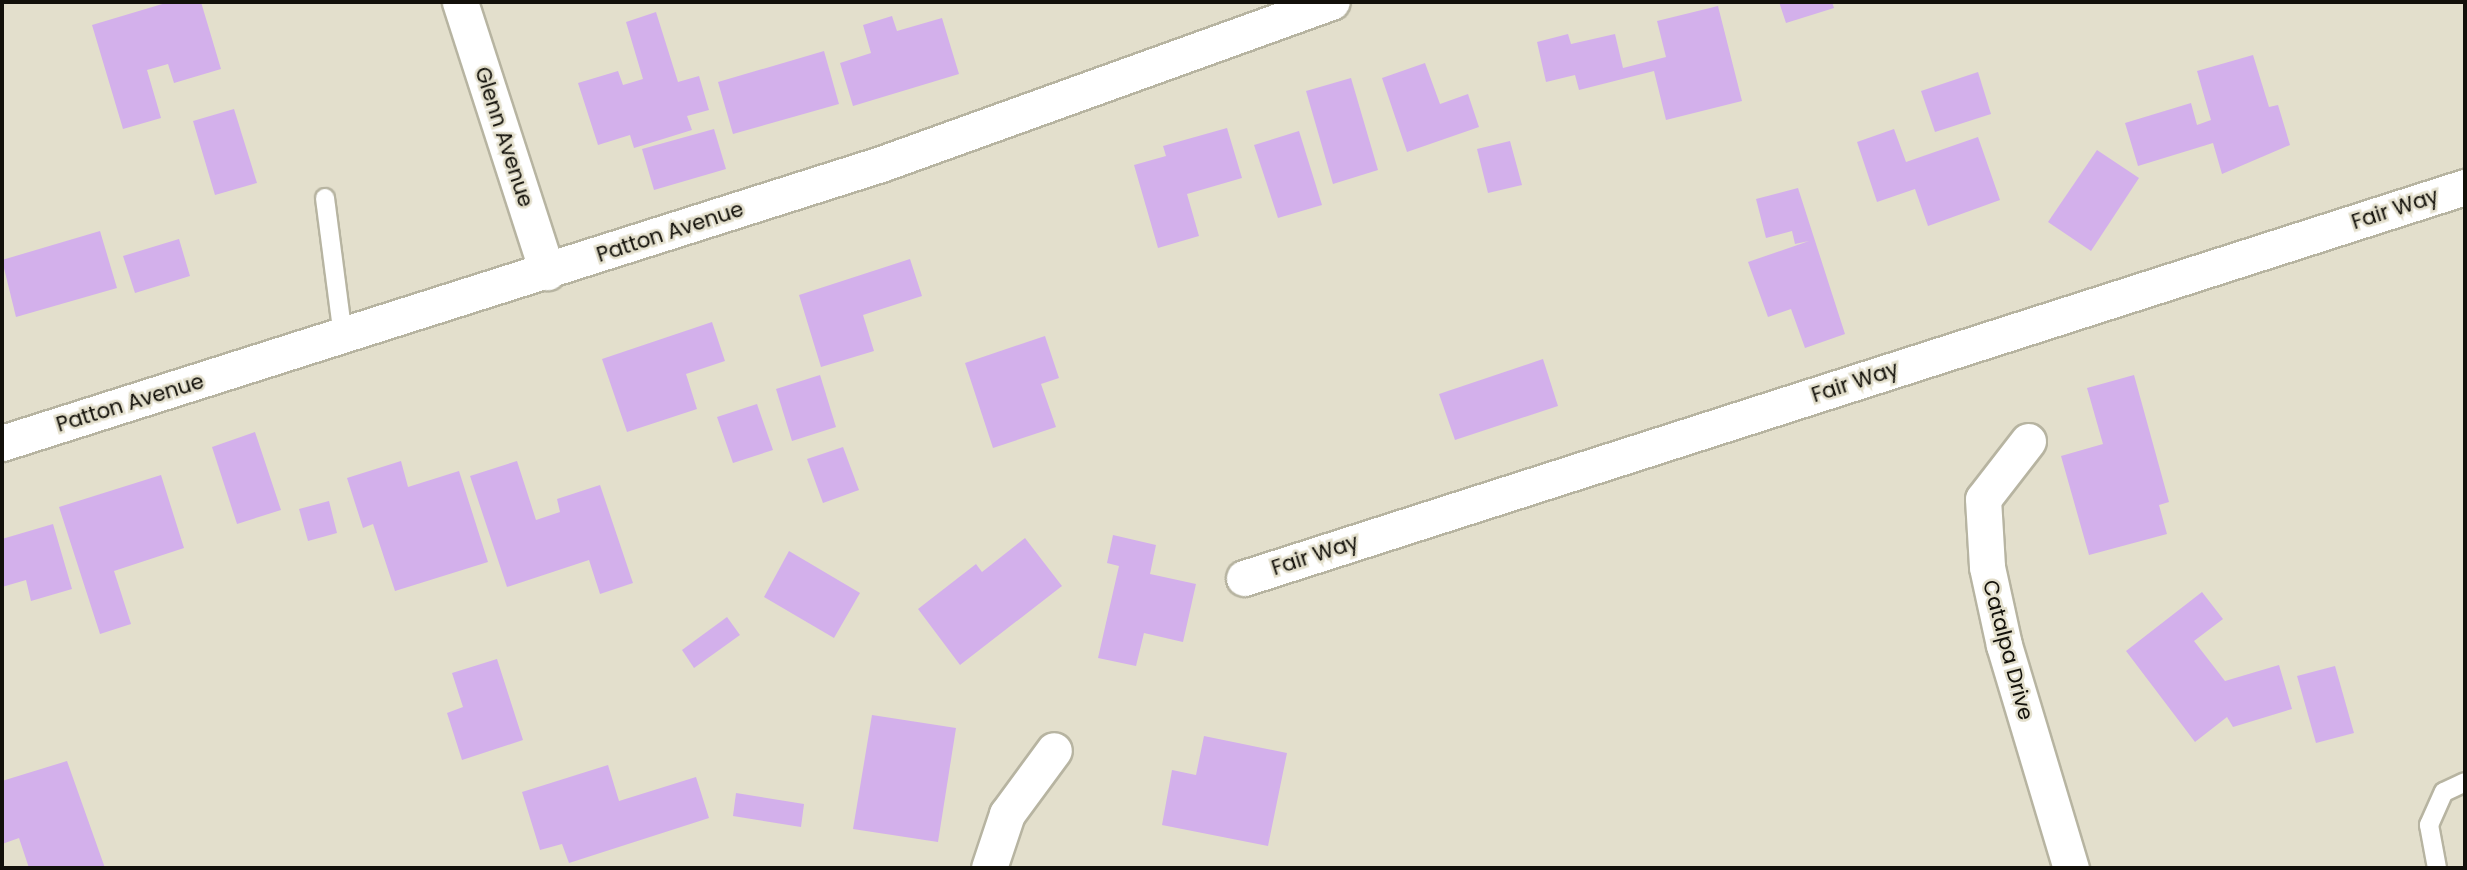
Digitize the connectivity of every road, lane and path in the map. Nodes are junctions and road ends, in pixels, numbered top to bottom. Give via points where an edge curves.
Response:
1 (1332, 2) edge
2 (469, 4) edge
3 (2465, 187) edge
4 (325, 198) dead end
5 (547, 272) junction
6 (343, 337) junction
7 (2028, 441) dead end
8 (2, 443) edge
9 (1244, 578) dead end
10 (1054, 750) dead end
11 (2465, 782) edge
12 (989, 868) edge
13 (2071, 868) edge
14 (2437, 868) edge

1 - 5 street, Patton Avenue via 881,164
2 - 5 street, Glenn Avenue
3 - 9 street, Fair Way
4 - 6 lane
5 - 6 street, Patton Avenue
6 - 8 street, Patton Avenue
7 - 13 street, Catalpa Drive via 1983,499 1987,567 2004,645
10 - 12 street via 1014,802
11 - 14 lane via 2444,792 2429,825

